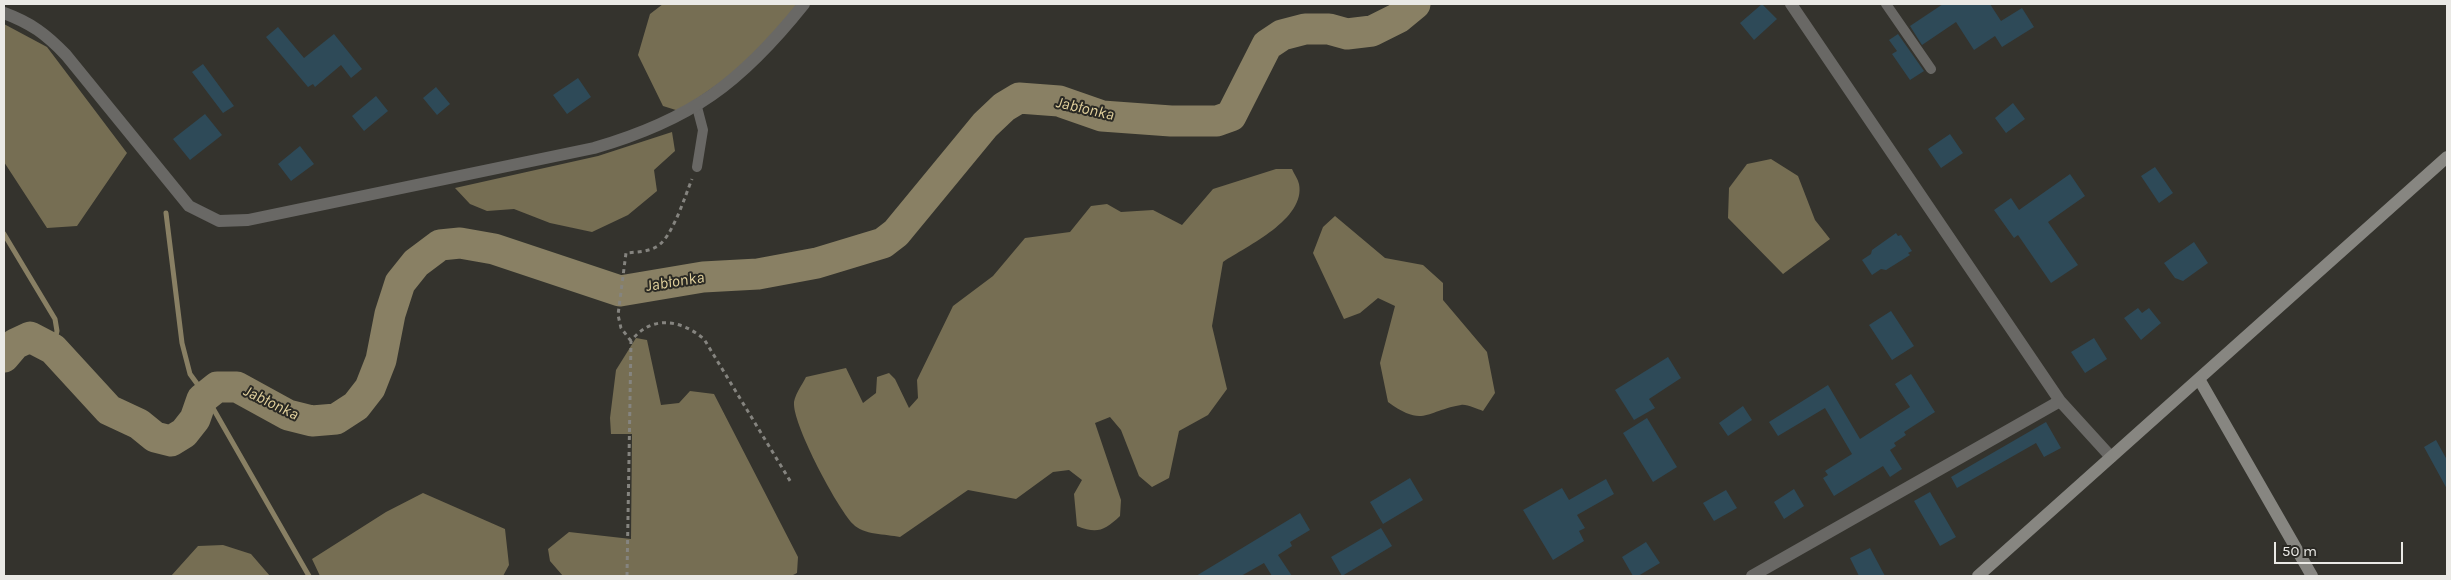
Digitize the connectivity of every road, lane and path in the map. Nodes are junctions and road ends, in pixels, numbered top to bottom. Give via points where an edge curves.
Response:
1 (804, 4) edge
2 (1791, 4) edge
3 (1886, 4) edge
4 (4, 13) edge
5 (1931, 69) dead end
6 (697, 106) junction
7 (2447, 157) edge
8 (696, 167) joint
9 (631, 341) junction
10 (2199, 379) junction
11 (2060, 402) junction
12 (2111, 458) junction
13 (792, 484) dead end
14 (626, 576) edge
15 (1752, 576) edge
16 (1978, 576) edge
17 (2312, 576) edge

1 - 6 street via 776,39 743,71
2 - 11 street
3 - 5 lane
4 - 6 street via 22,19 46,34 189,206 219,221 248,220 594,148 631,137
6 - 8 lane via 703,130
7 - 10 main road
8 - 9 path via 668,236 658,247 626,253 618,315
9 - 13 path via 640,329 662,322 692,329 704,339
9 - 14 path
10 - 12 main road
10 - 17 main road
11 - 12 street
11 - 15 street
12 - 16 main road

